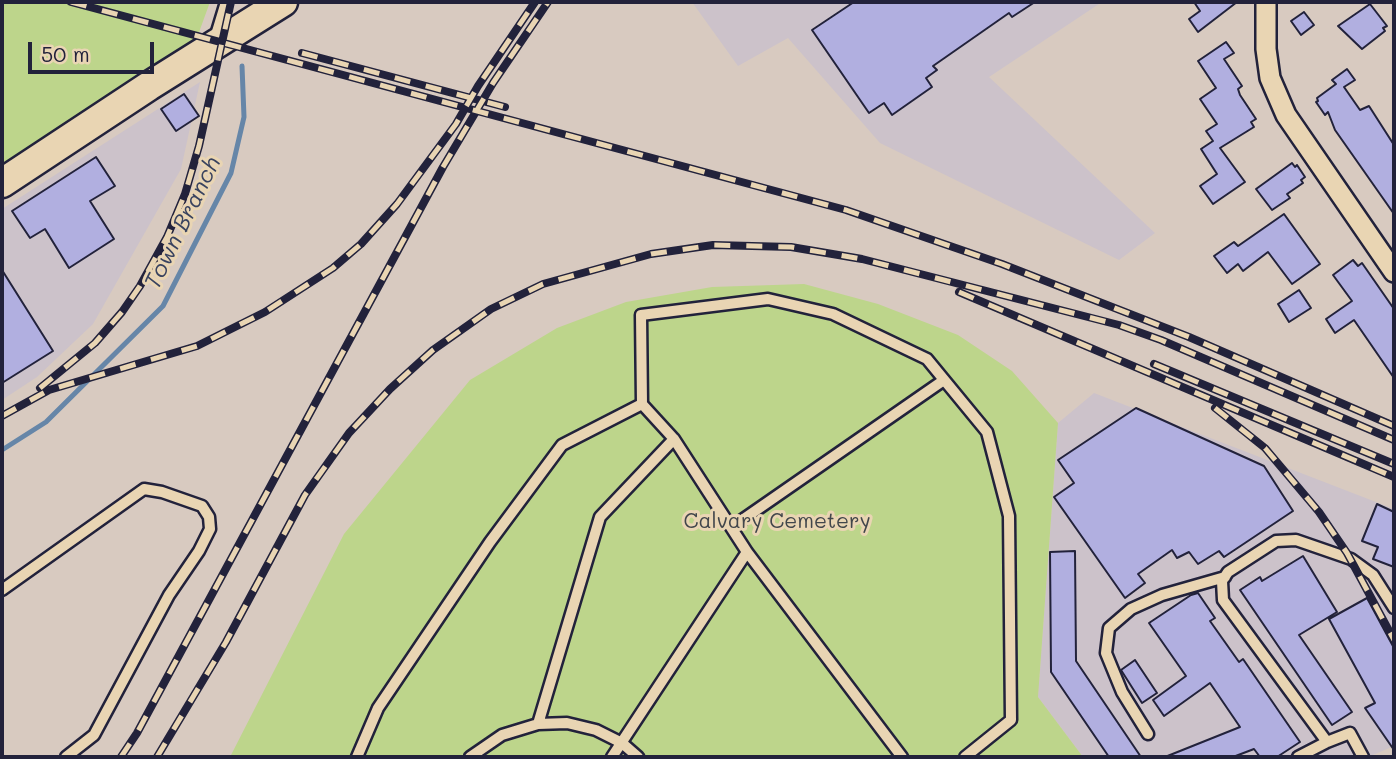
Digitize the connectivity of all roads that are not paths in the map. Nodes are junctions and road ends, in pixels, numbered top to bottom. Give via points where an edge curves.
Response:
1 (226, 2) edge
2 (283, 2) edge
3 (1266, 2) edge
4 (211, 48) junction
5 (2, 183) edge
6 (1394, 272) edge
7 (944, 380) junction
8 (642, 404) junction
9 (674, 439) junction
10 (732, 527) junction
11 (747, 552) junction
12 (1224, 577) junction
13 (2, 590) edge
14 (1394, 608) edge
15 (538, 724) junction
16 (1148, 734) dead end
17 (622, 743) junction
18 (1326, 743) junction
19 (66, 757) edge
20 (357, 757) edge
21 (470, 757) edge
22 (612, 757) edge
23 (638, 757) edge
24 (902, 757) edge
25 (965, 757) edge
26 (1298, 757) edge
27 (1363, 757) edge

1 - 4 lane
2 - 4 main road
3 - 6 street via 1270,78 1286,115
4 - 5 main road
7 - 8 lane via 927,359 833,314 768,299 641,315
7 - 10 lane
7 - 25 lane via 987,432 1009,516 1011,720
8 - 9 lane
8 - 20 lane via 562,445 378,708
9 - 10 lane
9 - 15 lane via 600,517
10 - 11 lane
11 - 17 lane
11 - 24 lane
12 - 14 lane via 1276,541 1296,540 1351,559 1373,575
12 - 16 lane via 1162,595 1131,609 1109,628 1106,653 1122,692
12 - 18 lane via 1223,600
13 - 19 lane via 144,489 202,506 209,517 211,529 169,594 94,735
15 - 17 lane via 586,727
15 - 21 lane via 502,735
17 - 22 lane
17 - 23 lane
18 - 26 lane
18 - 27 lane via 1350,733

